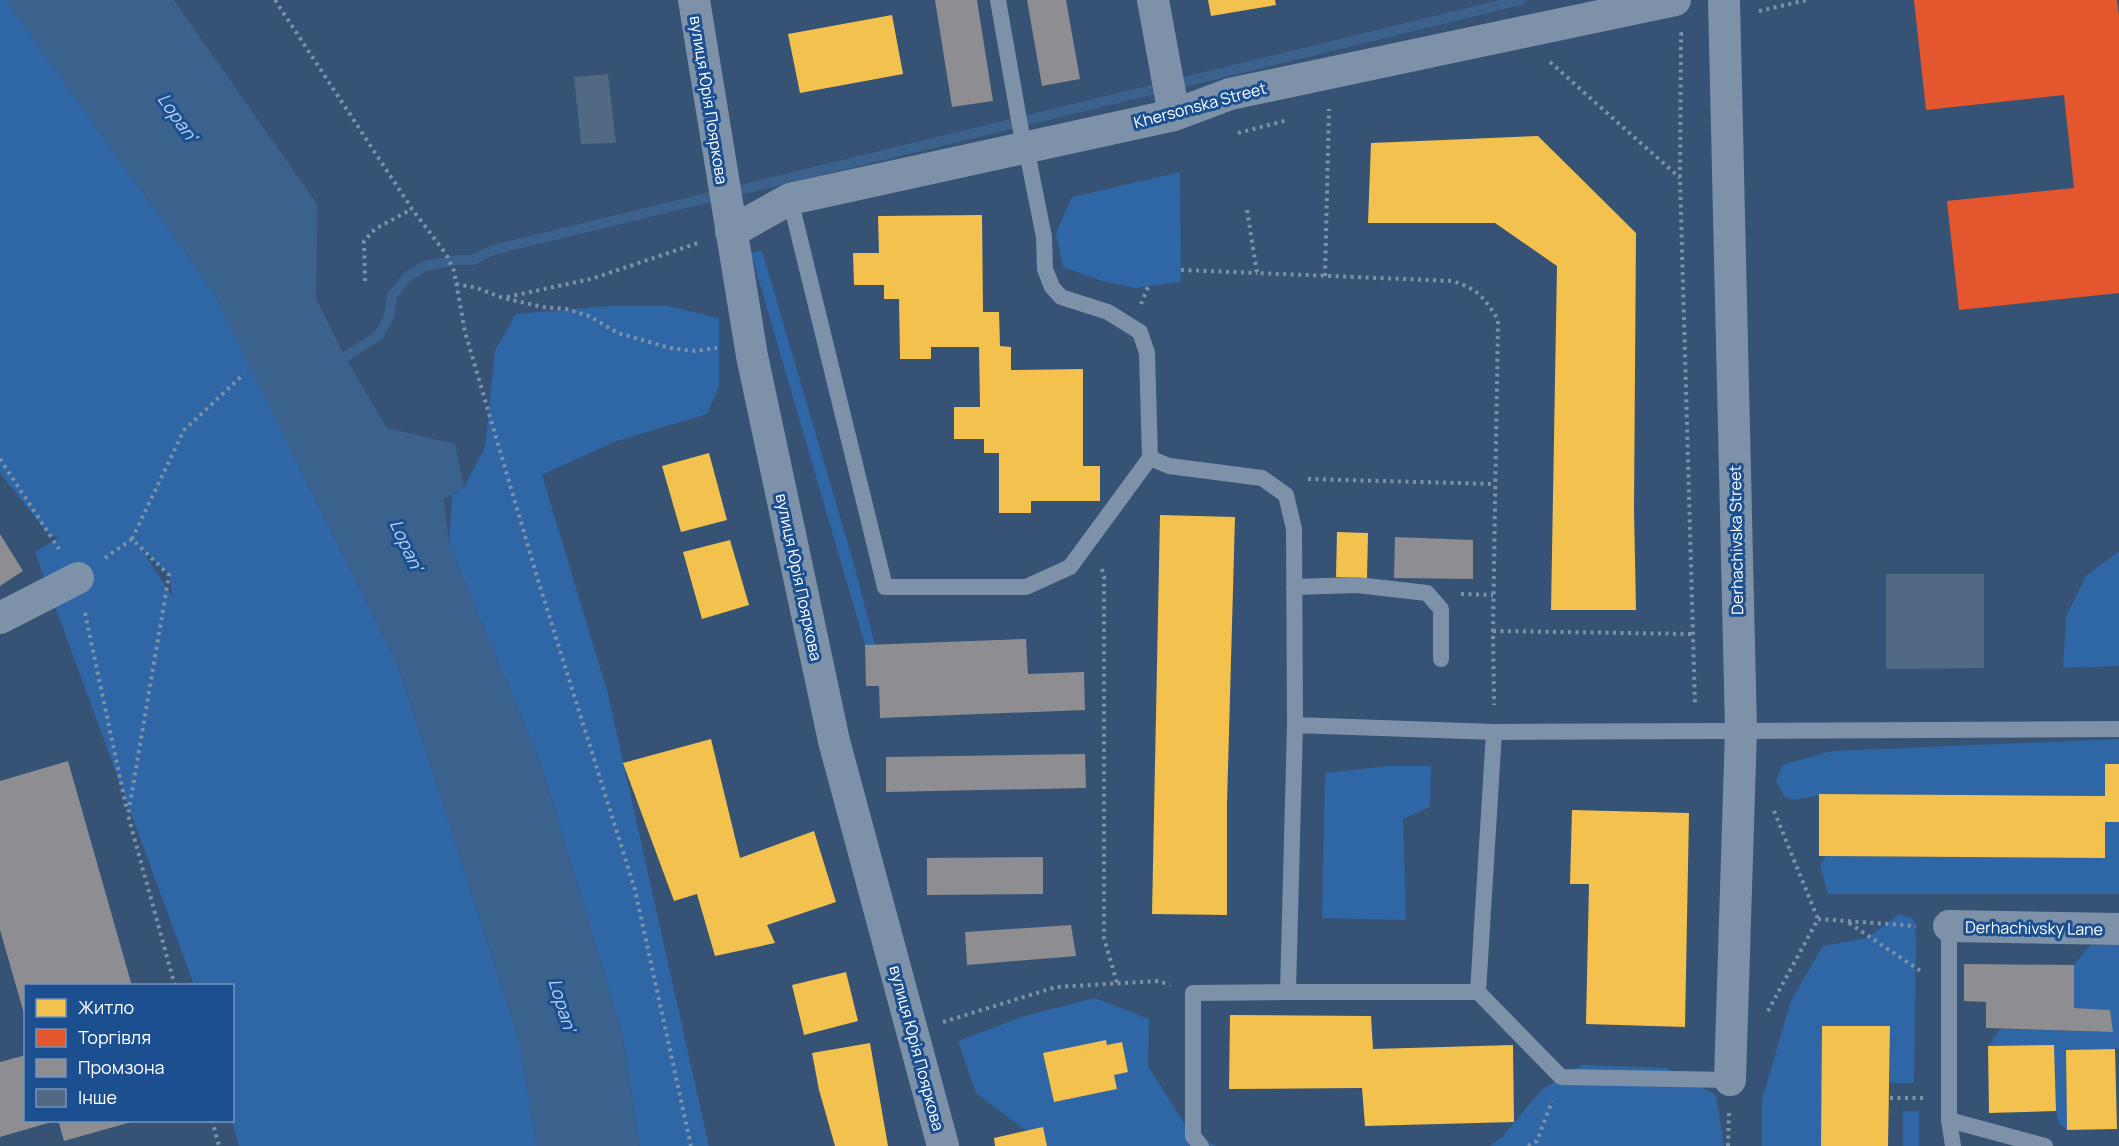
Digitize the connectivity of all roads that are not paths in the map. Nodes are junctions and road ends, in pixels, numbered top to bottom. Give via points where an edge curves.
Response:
1 (694, 0) edge
2 (998, 0) edge
3 (1153, 0) edge
4 (1676, 0) edge
5 (1724, 10) edge
6 (1173, 109) junction
7 (1024, 142) junction
8 (790, 199) junction
9 (730, 224) junction
10 (1150, 458) junction
11 (78, 578) road end
12 (1294, 587) junction
13 (0, 618) edge
14 (1440, 659) dead end
15 (1295, 725) junction
16 (2119, 729) edge
17 (1741, 730) junction
18 (1494, 732) junction
19 (1949, 926) joint
20 (2119, 929) edge
21 (1288, 992) junction
22 (1478, 992) junction
23 (1730, 1080) joint
24 (1948, 1120) junction
25 (943, 1146) edge
26 (1201, 1146) edge
27 (1953, 1146) edge
28 (2045, 1146) edge

1 - 9 street, вулиця Юрія Пояркова
2 - 7 lane
3 - 6 street
4 - 6 street, Khersonska Street
5 - 17 street, Derhachivska Street
6 - 7 street, Khersonska Street
7 - 8 street, Khersonska Street
7 - 10 lane via 1044,237 1045,269 1052,287 1061,297 1108,312 1140,332 1147,353
8 - 9 street, Khersonska Street
8 - 10 lane via 885,588 1026,588 1070,567
9 - 25 street, вулиця Юрія Пояркова via 752,356 834,741
10 - 12 lane via 1169,466 1262,478 1286,495 1294,529
11 - 13 street
12 - 14 lane via 1357,585 1427,594 1440,609
12 - 15 lane
15 - 18 lane
15 - 21 lane
16 - 17 lane
17 - 18 lane
17 - 23 street, Derhachivska Street
18 - 22 lane
19 - 20 street, Derhachivsky Lane
19 - 24 lane
21 - 22 lane
21 - 26 lane via 1193,993 1192,1136
22 - 23 lane via 1561,1077
24 - 27 lane
24 - 28 lane

